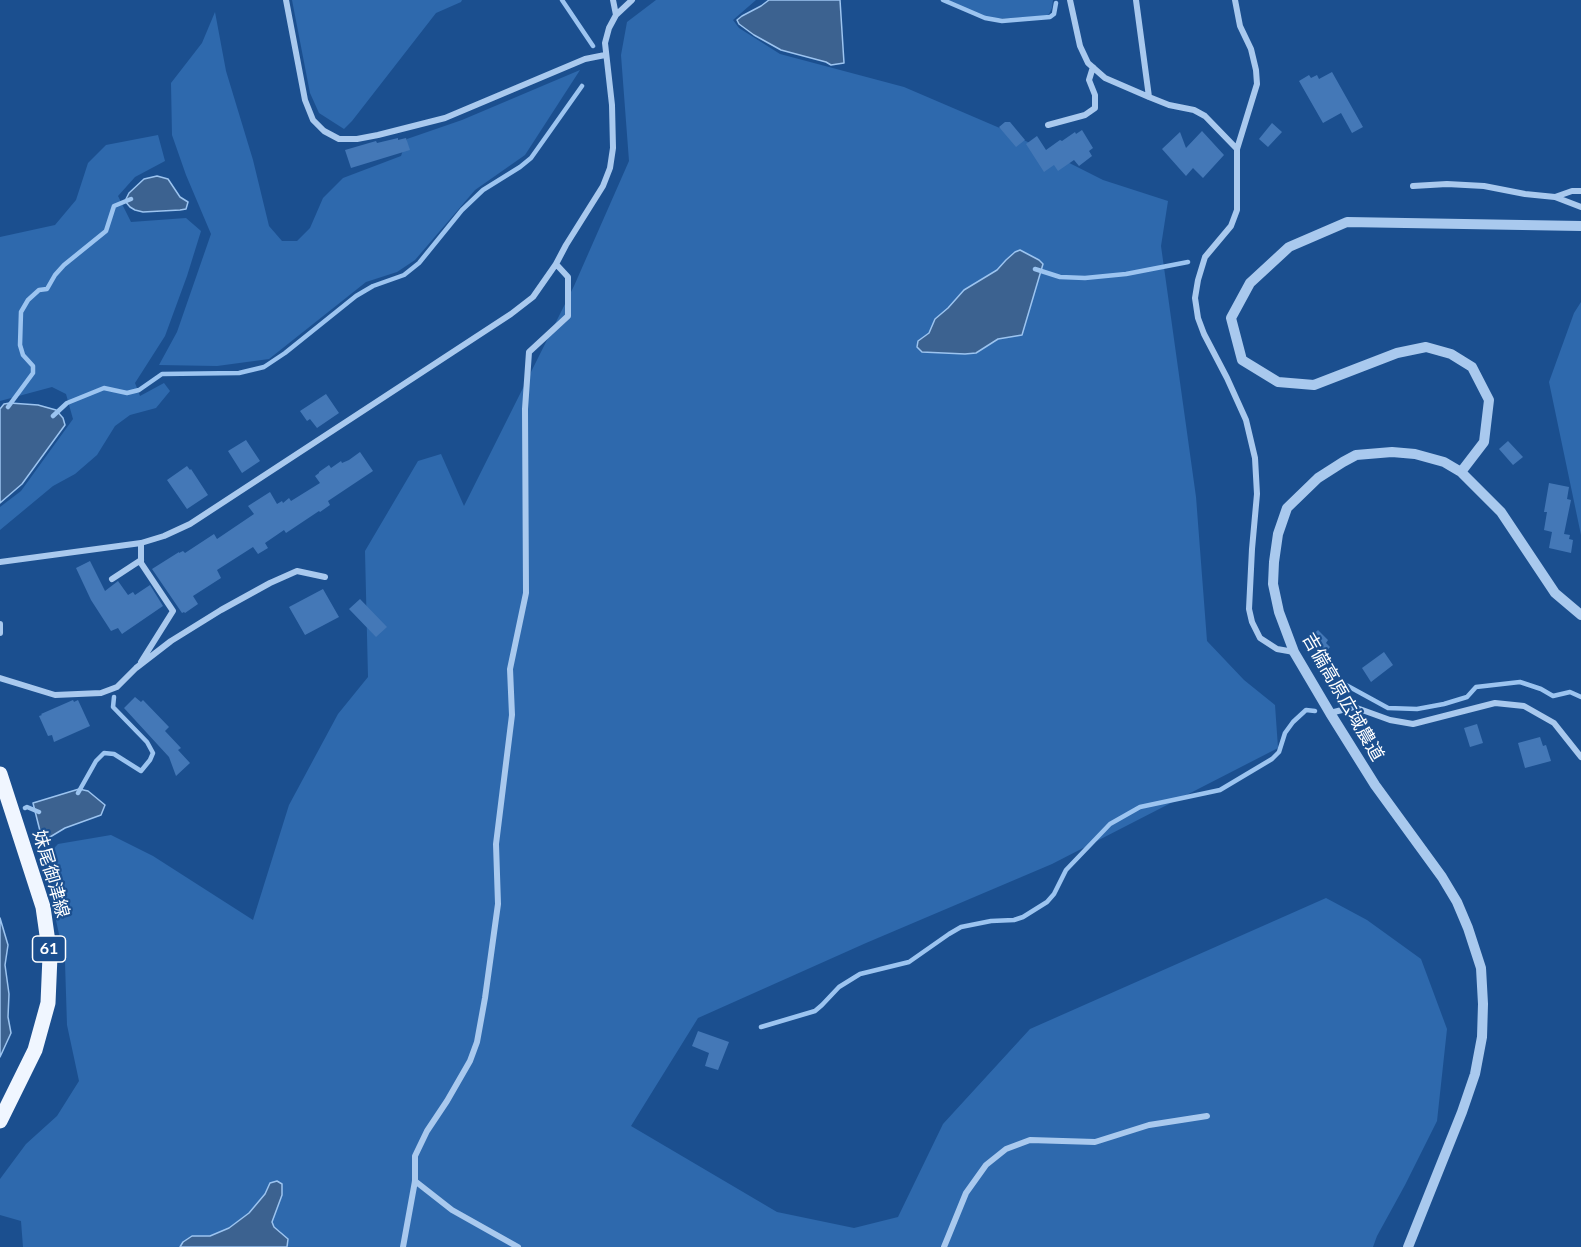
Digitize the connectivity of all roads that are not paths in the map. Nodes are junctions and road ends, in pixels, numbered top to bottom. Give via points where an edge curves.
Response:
1 (286, 0) edge
2 (613, 0) edge
3 (632, 0) edge
4 (1070, 0) edge
5 (1136, 0) edge
6 (1236, 0) edge
7 (616, 15) junction
8 (605, 55) junction
9 (1093, 67) junction
10 (1149, 97) junction
11 (1048, 124) dead end
12 (1237, 149) junction
13 (1413, 186) dead end
14 (1581, 191) edge
15 (1555, 197) junction
16 (1581, 207) edge
17 (1581, 226) edge
18 (556, 264) junction
19 (1461, 472) junction
20 (141, 543) junction
21 (141, 560) junction
22 (0, 562) edge
23 (326, 577) dead end
24 (112, 579) dead end
25 (1581, 615) edge
26 (0, 624) edge
27 (0, 633) edge
28 (1294, 652) junction
29 (136, 668) junction
30 (0, 678) edge
31 (1330, 713) junction
32 (1581, 757) edge
33 (0, 774) edge
34 (1207, 1116) dead end
35 (0, 1121) edge
36 (415, 1181) junction
37 (403, 1247) edge
38 (518, 1247) edge
39 (944, 1247) edge
40 (1407, 1247) edge

1 - 8 street via 305,100 313,120 339,139 378,135 445,118 585,59
2 - 7 street
3 - 7 street
4 - 9 street via 1080,46
5 - 10 street
6 - 12 street via 1257,84
7 - 8 street via 605,42
8 - 18 street via 612,105 610,168
9 - 10 street via 1105,78
9 - 11 street via 1089,80 1095,108 1085,115
10 - 12 street via 1205,116
12 - 28 street via 1238,210 1231,226 1205,257 1195,298 1204,334 1246,420 1255,458 1251,622 1260,638 1277,649
13 - 15 street via 1484,186
14 - 15 street
15 - 16 street
17 - 19 street via 1347,222 1289,247 1250,283 1231,318 1242,360 1278,382 1314,385 1396,353 1426,347 1451,354 1472,367 1490,399 1484,442
18 - 20 street via 532,297 511,314 190,524
18 - 36 street via 568,277 568,316 529,352 525,409 526,593 510,669 512,715 496,844 498,904 485,998 470,1061 415,1156
19 - 25 street, 吉備高原広域農道 via 1501,512 1555,593
19 - 28 street, 吉備高原広域農道 via 1444,462 1415,454 1356,455 1318,478 1287,508 1278,534 1273,584
20 - 21 street
20 - 22 street
21 - 24 street
21 - 29 street via 173,611
23 - 29 street via 297,571 270,583 221,609
26 - 27 street
28 - 31 street, 吉備高原広域農道
29 - 30 street via 117,687 101,693 55,695
31 - 32 street via 1354,707 1413,724 1495,703 1524,706 1554,723
31 - 40 street, 吉備高原広域農道 via 1457,902 1481,968 1482,1037 1475,1074
33 - 35 main road, 妹尾御津線 / 61 via 43,907 50,956 48,1004 35,1050
34 - 39 street via 1149,1125 1095,1142 1030,1140 1006,1149 986,1165 966,1193
36 - 37 street
36 - 38 street via 452,1210

